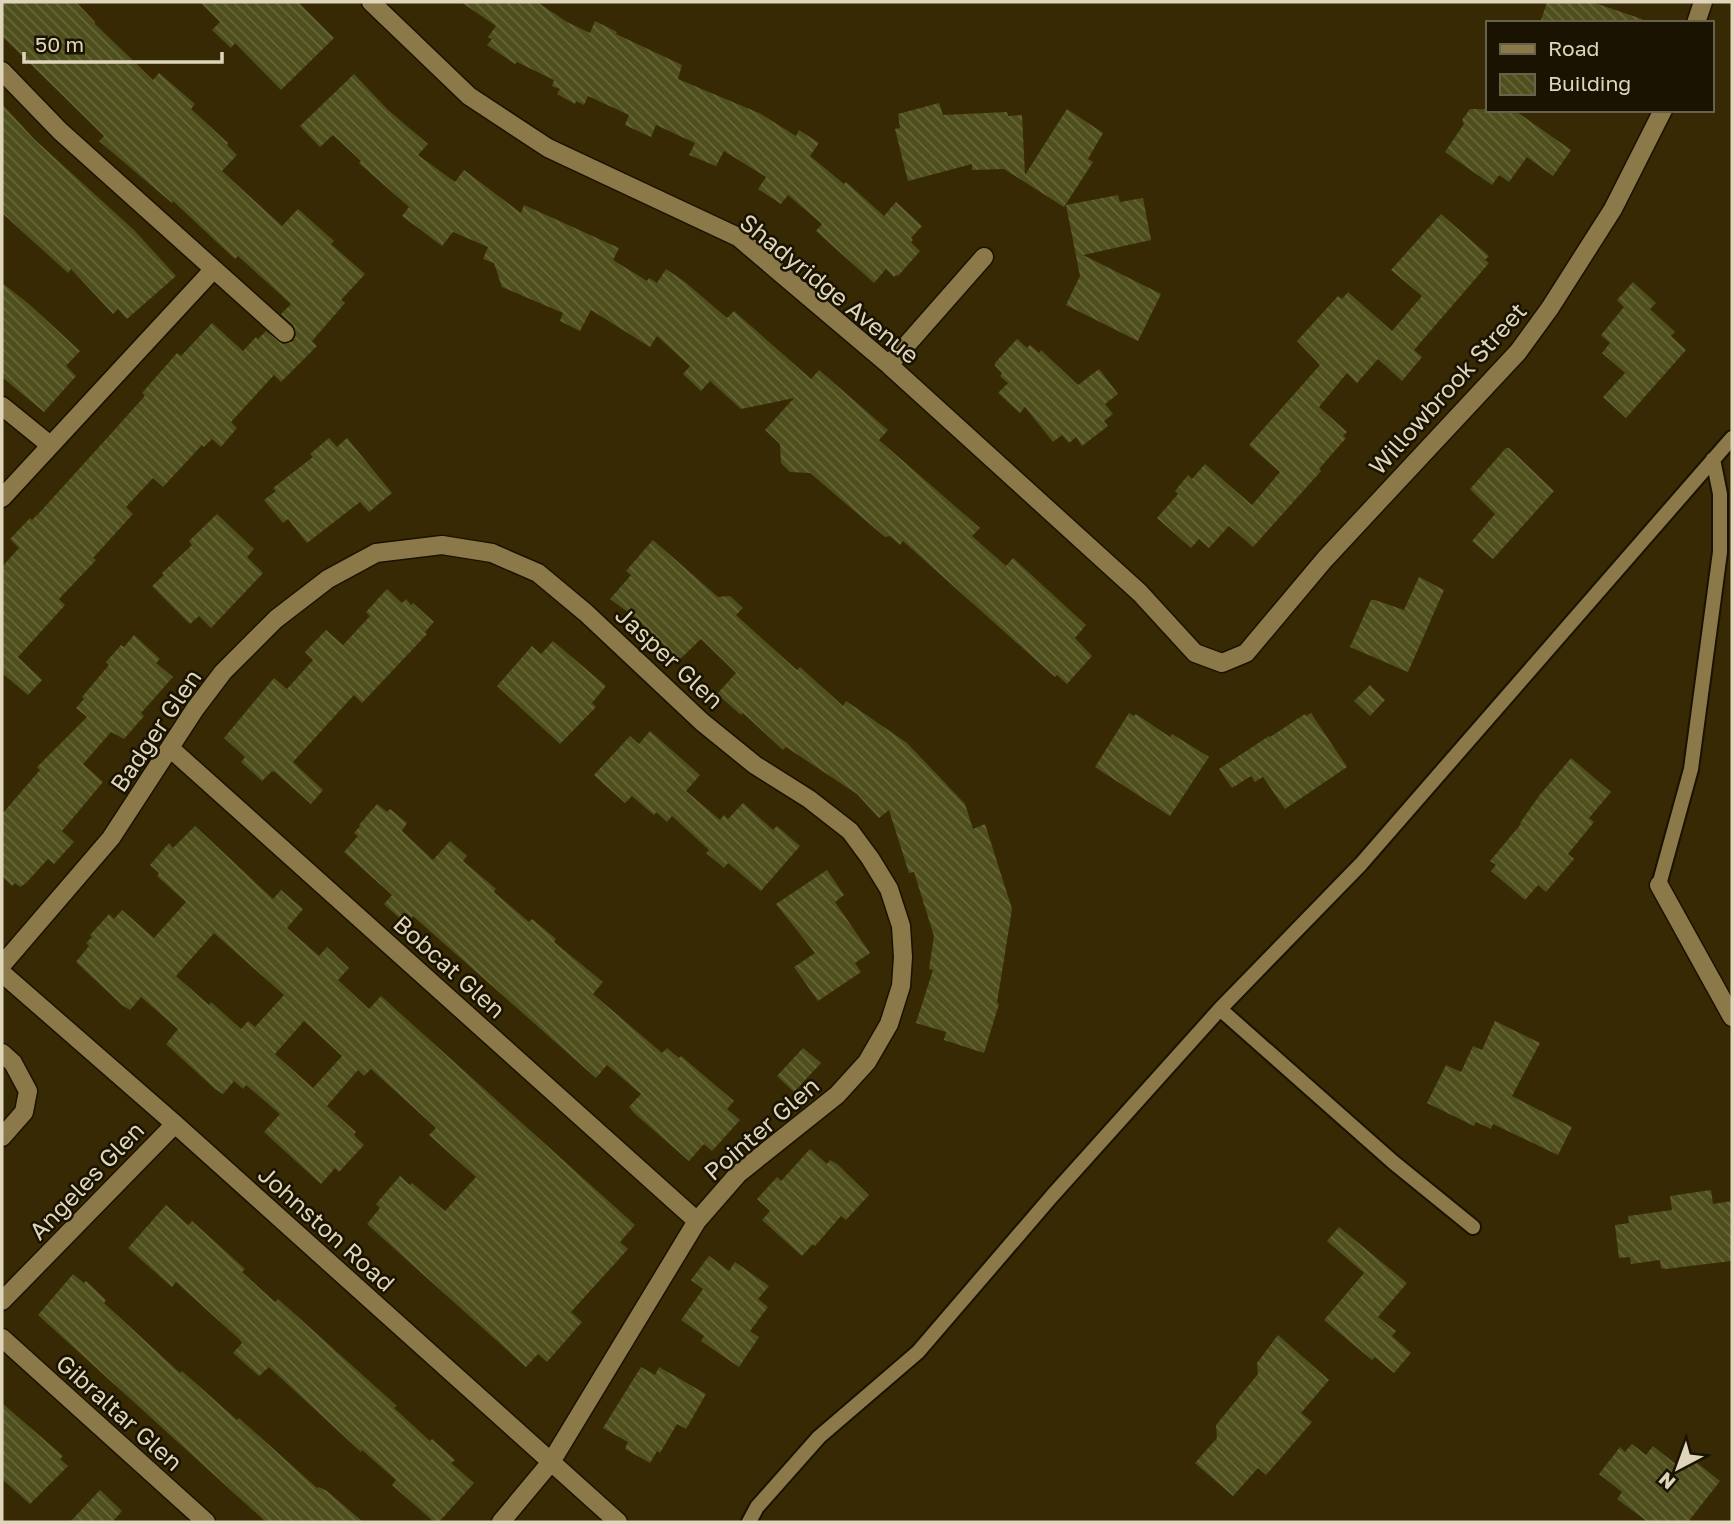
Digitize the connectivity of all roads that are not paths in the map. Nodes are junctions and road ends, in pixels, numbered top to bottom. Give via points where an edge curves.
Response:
1 (371, 2) edge
2 (1703, 2) edge
3 (1697, 21) edge
4 (2, 71) edge
5 (1662, 112) edge
6 (984, 257) dead end
7 (213, 270) junction
8 (285, 333) dead end
9 (889, 365) junction
10 (2, 406) edge
11 (1732, 438) edge
12 (50, 444) junction
13 (1713, 459) junction
14 (2, 498) edge
15 (376, 553) joint
16 (1222, 663) joint
17 (170, 748) junction
18 (1659, 885) joint
19 (889, 889) joint
20 (2, 965) edge
21 (2, 973) edge
22 (1220, 1009) junction
23 (1732, 1017) edge
24 (8, 1058) edge
25 (175, 1124) junction
26 (2, 1137) edge
27 (697, 1221) junction
28 (1472, 1227) dead end
29 (2, 1301) edge
30 (2, 1338) edge
31 (551, 1462) junction
32 (206, 1522) edge
33 (501, 1522) edge
34 (618, 1522) edge
35 (749, 1522) edge

1 - 9 street, Shadyridge Avenue via 469,96 548,148 738,237
2 - 3 street
4 - 7 street via 60,131
5 - 16 street, Willowbrook Street via 1613,209 1518,352 1325,558 1245,653
6 - 9 street
7 - 8 street
7 - 12 street
9 - 16 street, Shadyridge Avenue via 1140,593 1195,653
10 - 12 street
11 - 13 lane
12 - 14 street
13 - 18 lane via 1720,494 1720,552 1691,769
13 - 22 lane via 1360,864
15 - 17 street, Badger Glen via 328,579 276,619 223,672
15 - 19 street, Jasper Glen via 442,545 492,553 538,573 702,722 850,831
17 - 20 street, Badger Glen via 111,838
17 - 27 street, Bobcat Glen
18 - 23 street
19 - 27 street, Pointer Glen via 901,926 904,957 889,1024 867,1062 837,1095 738,1174
21 - 25 street, Johnston Road
22 - 28 lane
22 - 35 lane via 918,1352 819,1437
24 - 26 street via 28,1091 24,1112
25 - 29 street, Angeles Glen
25 - 31 street, Johnston Road
27 - 31 street, Pointer Glen
30 - 32 street, Gibraltar Glen
31 - 33 street, Pointer Glen
31 - 34 street, Johnston Road

